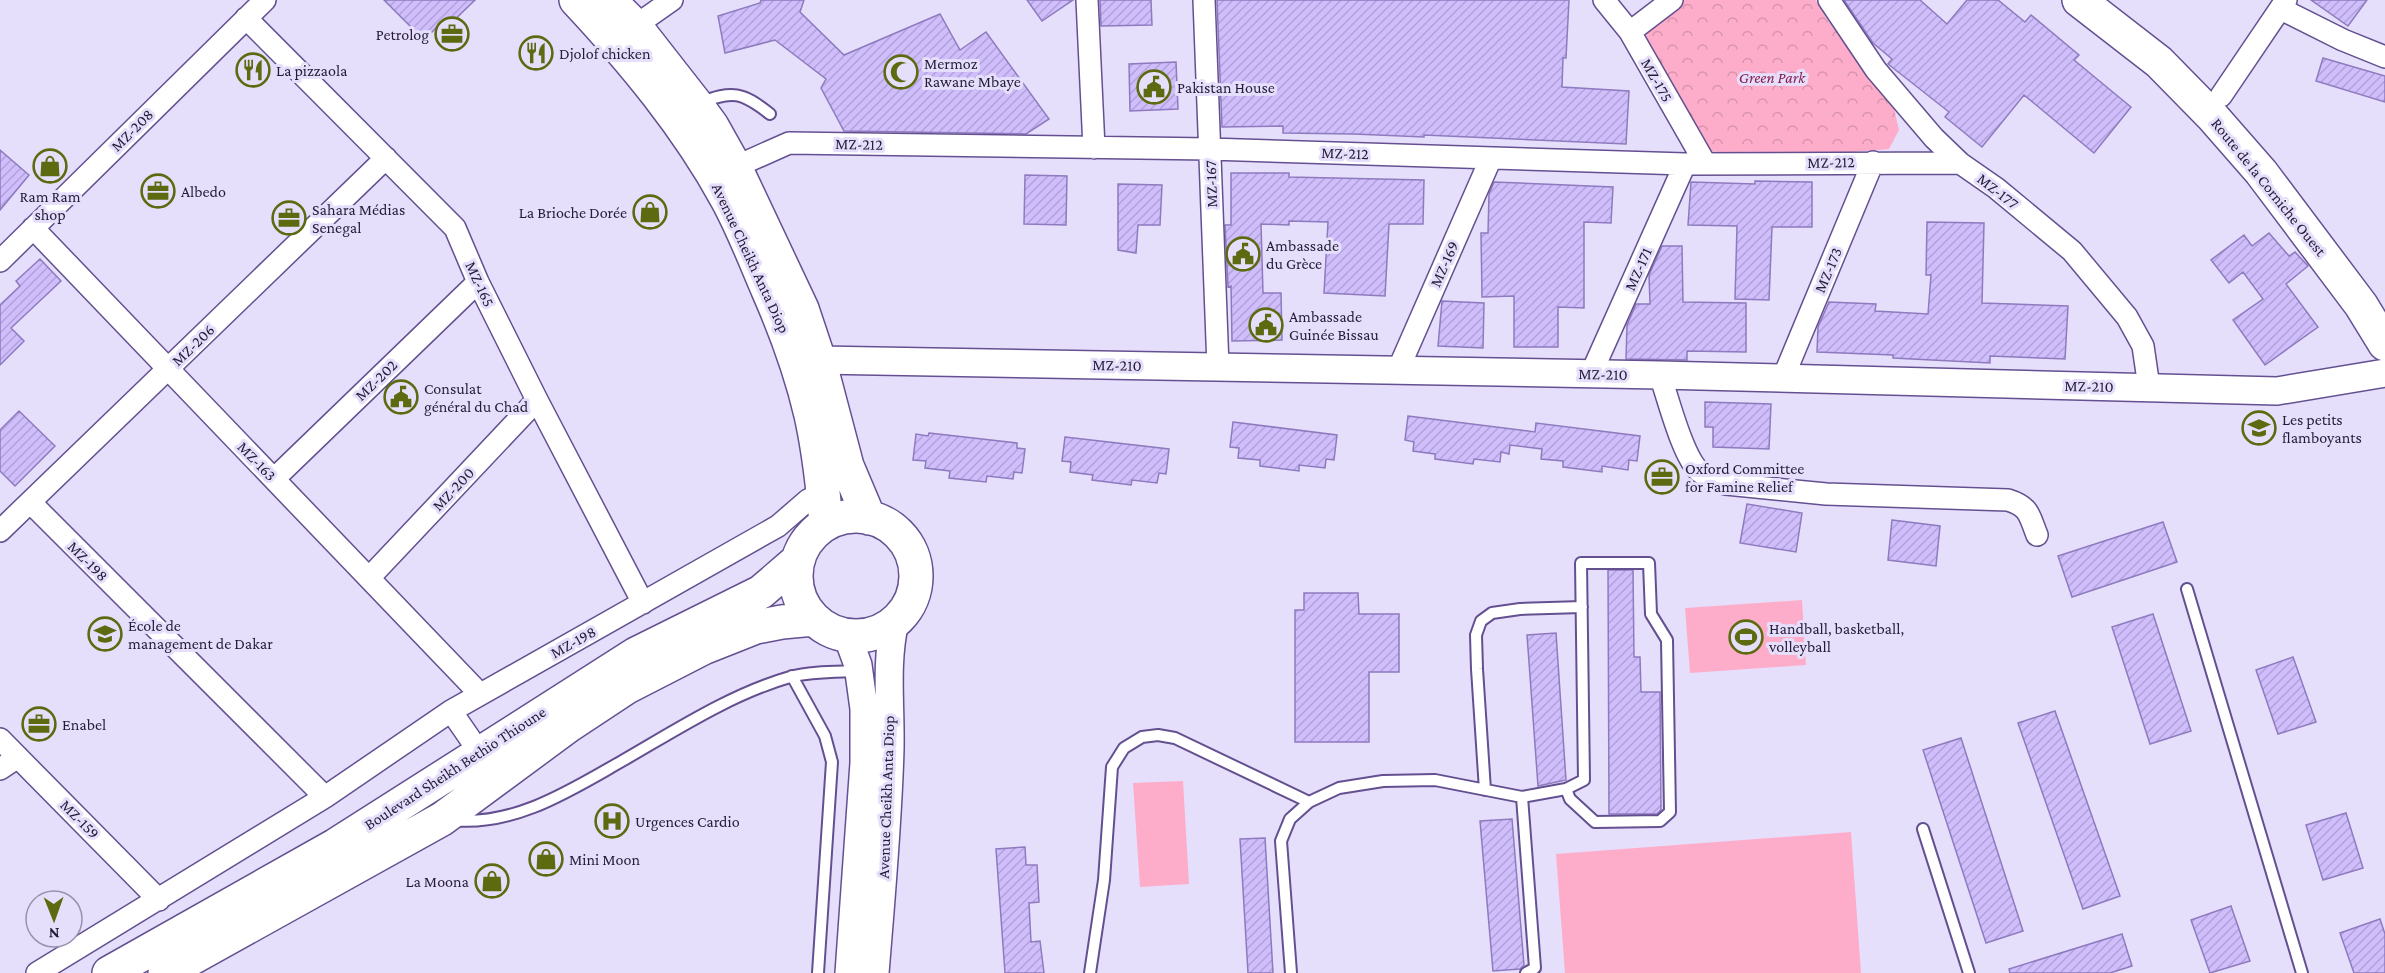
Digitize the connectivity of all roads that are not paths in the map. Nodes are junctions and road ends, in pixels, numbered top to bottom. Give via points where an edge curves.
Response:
1 (265, 0) edge
2 (576, 0) edge
3 (609, 0) edge
4 (672, 0) edge
5 (1088, 0) edge
6 (1204, 0) edge
7 (1604, 0) edge
8 (1672, 0) edge
9 (1829, 0) edge
10 (2079, 0) edge
11 (2115, 0) edge
12 (2283, 5) edge
13 (246, 18) junction
14 (635, 26) junction
15 (1630, 32) junction
16 (2385, 57) edge
17 (2221, 96) junction
18 (696, 104) junction
19 (770, 114) dead end
20 (1094, 148) junction
21 (1210, 149) junction
22 (386, 158) junction
23 (1491, 158) junction
24 (1873, 162) junction
25 (1960, 163) junction
26 (1695, 164) junction
27 (735, 167) junction
28 (33, 228) junction
29 (4, 249) edge
30 (478, 282) junction
31 (2385, 301) edge
32 (2385, 344) edge
33 (819, 360) junction
34 (1218, 367) junction
35 (168, 369) junction
36 (1398, 370) junction
37 (2385, 373) edge
38 (1591, 374) junction
39 (1660, 375) junction
40 (1783, 378) junction
41 (2149, 387) junction
42 (537, 400) junction
43 (274, 479) junction
44 (30, 502) junction
45 (825, 508) junction
46 (869, 518) junction
47 (0, 531) edge
48 (2037, 535) dead end
49 (798, 561) junction
50 (369, 578) junction
51 (2187, 589) dead end
52 (643, 603) junction
53 (1582, 607) junction
54 (814, 620) junction
55 (895, 621) junction
56 (847, 635) junction
57 (859, 671) junction
58 (792, 676) junction
59 (480, 694) junction
60 (451, 711) junction
61 (0, 739) edge
62 (480, 753) junction
63 (18, 757) junction
64 (0, 769) edge
65 (1566, 789) junction
66 (1485, 790) junction
67 (325, 797) junction
68 (1522, 797) junction
69 (1309, 802) junction
70 (442, 819) junction
71 (1923, 829) dead end
72 (159, 900) junction
73 (37, 973) edge
74 (109, 973) edge
75 (165, 973) edge
76 (818, 973) edge
77 (849, 973) edge
78 (875, 973) edge
79 (1090, 973) edge
80 (1291, 973) edge
81 (1526, 973) edge
82 (1969, 973) edge
83 (2302, 973) edge

1 - 13 street, MZ-208
2 - 45 main road, Avenue Cheikh Anta Diop via 659,97 710,168 728,201 798,365 814,427
3 - 14 main road, Avenue Cheikh Anta Diop
4 - 14 street
5 - 20 street
6 - 21 street, MZ-167
7 - 15 street, MZ-175
8 - 15 street
9 - 25 street, MZ-177 via 1876,70
10 - 32 main road, Route de la Corniche Ouest via 2159,62 2212,116 2261,172 2361,305
11 - 17 main road, Route de la Corniche Ouest via 2172,46
12 - 16 street via 2343,40
12 - 17 street
13 - 22 street, MZ-165
13 - 28 street, MZ-208
14 - 18 main road, Avenue Cheikh Anta Diop
15 - 26 street, MZ-175
17 - 31 main road, Route de la Corniche Ouest via 2321,216
18 - 19 lane via 722,96 744,96
18 - 27 main road, Avenue Cheikh Anta Diop
20 - 21 street, MZ-212
20 - 27 street, MZ-212 via 789,143
21 - 23 street, MZ-212
21 - 34 street, MZ-167
22 - 30 street, MZ-165 via 455,228
22 - 35 street, MZ-206
23 - 26 street, MZ-212
23 - 36 street, MZ-169
24 - 25 street, MZ-212
24 - 26 street, MZ-212
24 - 40 street, MZ-173
25 - 41 street, MZ-177 via 2072,251 2127,317 2143,346
26 - 38 street, MZ-171
27 - 33 main road, Avenue Cheikh Anta Diop via 792,285
28 - 29 street, MZ-208
28 - 35 street, MZ-163
30 - 42 street, MZ-165
30 - 43 street, MZ-202
33 - 34 street, MZ-210
33 - 46 main road, Avenue Cheikh Anta Diop via 847,466
34 - 36 street, MZ-210
35 - 43 street, MZ-163
35 - 44 street, MZ-206
36 - 38 street, MZ-210
37 - 41 street, MZ-210 via 2277,391
38 - 39 street, MZ-210
39 - 40 street, MZ-210
39 - 48 street via 1690,460 1714,480 1826,494 2008,500 2028,511
40 - 41 street, MZ-210
42 - 50 street, MZ-200
42 - 52 street, MZ-165
43 - 50 street, MZ-163
44 - 47 street, MZ-206
44 - 67 street, MZ-198
45 - 46 main road
45 - 49 main road
45 - 52 street, MZ-198 via 808,500 778,526
46 - 55 main road via 901,537 916,570 907,607
49 - 54 main road via 798,592
49 - 62 main road, Boulevard Sheikh Bethio Thioune via 761,592 636,654
50 - 59 street, MZ-163
51 - 83 lane
52 - 59 street, MZ-198
53 - 65 lane via 1584,780
53 - 65 lane via 1581,563 1649,563 1651,614 1667,640 1670,812 1660,821 1595,822 1570,800
53 - 66 lane via 1520,609 1492,613 1481,621 1476,635
54 - 56 main road
54 - 70 main road, Boulevard Sheikh Bethio Thioune via 756,627 703,648 627,687
55 - 56 main road via 864,635
55 - 78 street, Avenue Cheikh Anta Diop via 889,664 887,826
56 - 57 street, Avenue Cheikh Anta Diop
57 - 58 lane
57 - 77 street, Avenue Cheikh Anta Diop via 864,763
58 - 70 lane via 705,714 535,807 468,822
58 - 76 lane via 825,736 832,762
59 - 60 street, MZ-198
60 - 62 street
60 - 67 street, MZ-198
61 - 63 street, MZ-159
62 - 74 main road, Boulevard Sheikh Bethio Thioune via 336,844
63 - 64 street
63 - 72 street, MZ-159
65 - 68 lane
66 - 68 lane
66 - 69 lane via 1435,780 1383,781 1339,788
67 - 72 street, MZ-198
68 - 81 lane via 1535,968
69 - 79 lane via 1175,738 1142,737 1124,748 1112,767 1104,880
69 - 80 lane via 1290,819 1281,841
70 - 75 main road, Boulevard Sheikh Bethio Thioune
71 - 82 lane
72 - 73 street, MZ-198

